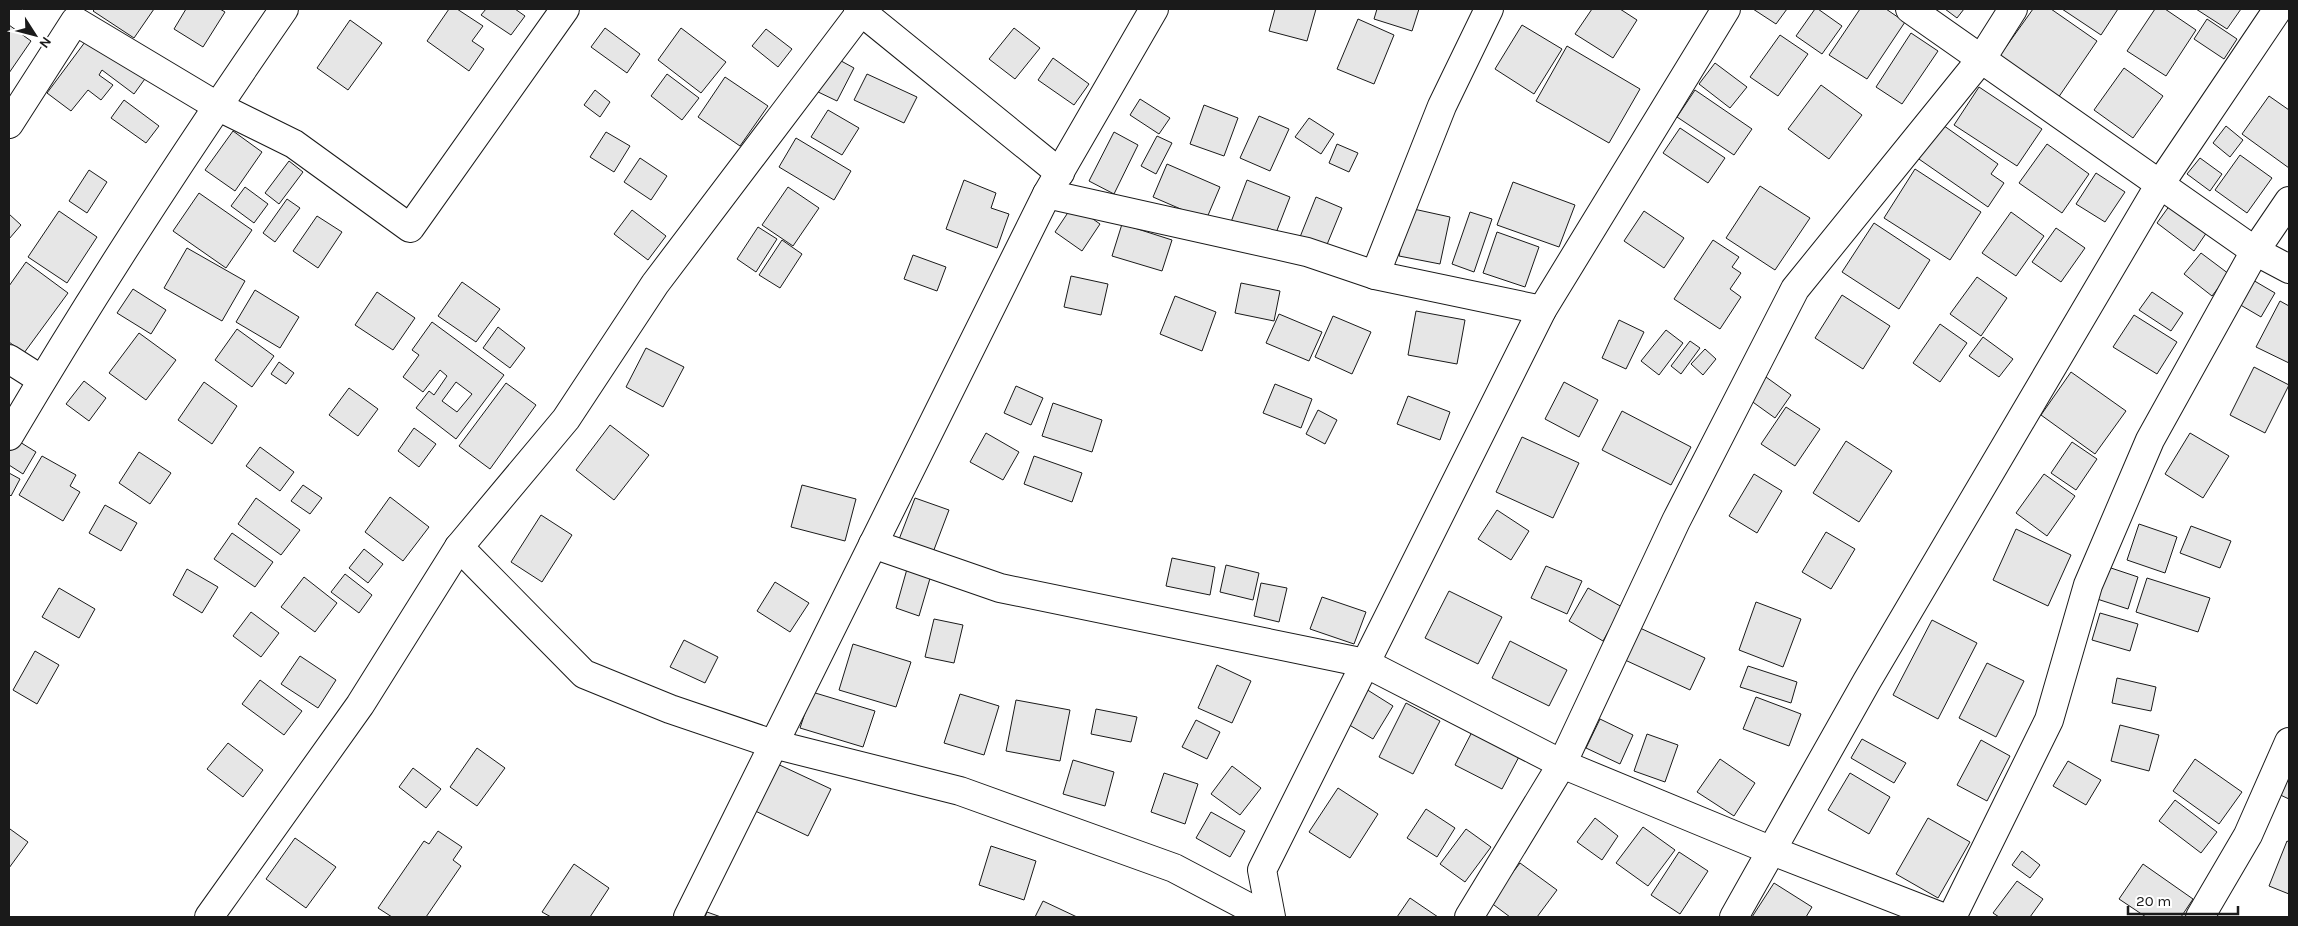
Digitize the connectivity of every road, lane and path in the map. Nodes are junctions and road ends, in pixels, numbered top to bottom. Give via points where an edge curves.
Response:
1 (284, 9) edge
2 (565, 9) edge
3 (1154, 9) edge
4 (1489, 9) edge
5 (1726, 9) edge
6 (1910, 9) edge
7 (2013, 9) edge
8 (2278, 9) edge
9 (860, 10) edge
10 (1982, 58) junction
11 (217, 106) junction
12 (9, 124) edge
13 (1054, 183) junction
14 (2160, 184) junction
15 (2289, 201) edge
16 (2255, 251) junction
17 (2289, 269) edge
18 (1375, 275) junction
19 (1542, 310) junction
20 (9, 359) edge
21 (42, 380) junction
22 (9, 436) edge
23 (873, 544) junction
24 (459, 547) junction
25 (1365, 663) junction
26 (2289, 742) edge
27 (773, 744) junction
28 (1562, 764) junction
29 (1770, 850) junction
30 (209, 917) edge
31 (688, 917) edge
32 (1267, 917) edge
33 (1271, 917) edge
34 (1469, 917) edge
35 (1734, 917) edge
36 (1942, 917) edge
37 (1952, 917) edge
38 (2200, 917) edge

1 - 11 street
2 - 11 street via 410,228 294,144
3 - 13 street
4 - 18 street via 1442,106
5 - 19 street
6 - 10 street
7 - 10 street
8 - 14 street
9 - 13 street
9 - 24 street via 655,284 566,418
10 - 14 street
10 - 28 street via 1795,289 1676,521
11 - 12 street via 74,21
11 - 21 street
13 - 18 street via 1307,252
13 - 23 street
14 - 16 street
14 - 29 street
15 - 16 street
16 - 17 street
16 - 37 street via 2150,440 2088,585 2049,720
18 - 19 street
19 - 25 street
20 - 21 street
21 - 22 street
23 - 25 street via 1000,588
23 - 27 street
24 - 27 street via 584,674 670,709
24 - 30 street via 360,705
25 - 28 street
25 - 33 street via 1262,870
26 - 38 street via 2248,835
27 - 31 street
27 - 32 street via 960,791 1174,868
28 - 29 street
28 - 34 street
29 - 35 street
29 - 36 street

